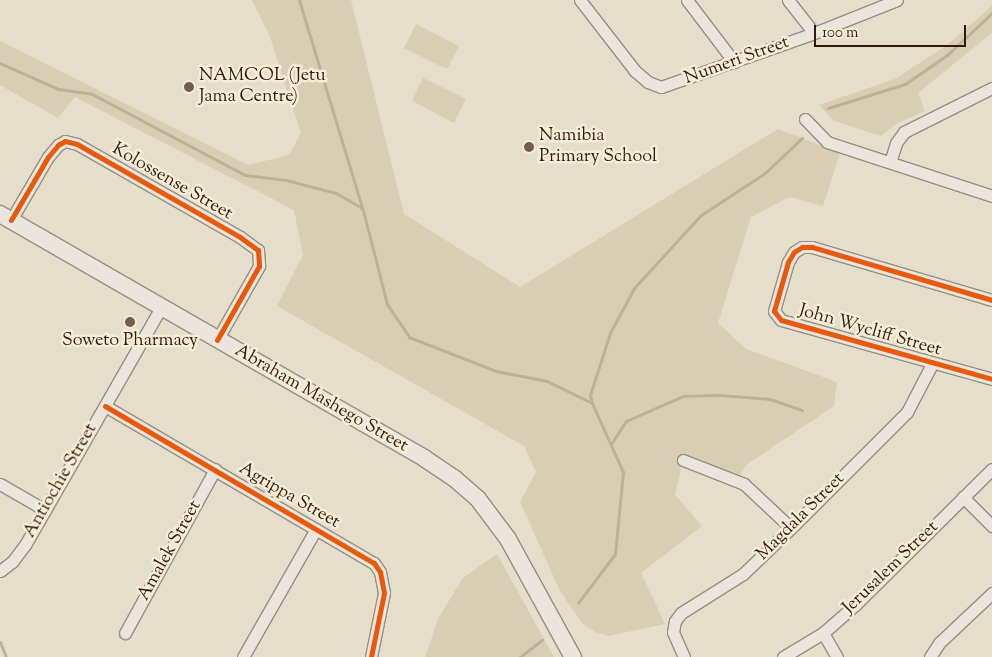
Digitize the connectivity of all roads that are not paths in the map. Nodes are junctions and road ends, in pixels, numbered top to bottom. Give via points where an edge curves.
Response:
1 (580, 0) edge
2 (687, 0) edge
3 (788, 0) edge
4 (891, 1) edge
5 (814, 33) junction
6 (734, 62) junction
7 (992, 88) edge
8 (805, 119) dead end
9 (890, 162) junction
10 (992, 196) edge
11 (5, 217) edge
12 (992, 300) edge
13 (160, 308) junction
14 (217, 340) junction
15 (932, 364) junction
16 (992, 379) edge
17 (105, 406) junction
18 (683, 460) dead end
19 (215, 469) junction
20 (992, 469) edge
21 (0, 484) edge
22 (963, 497) junction
23 (45, 510) junction
24 (992, 526) edge
25 (792, 528) junction
26 (316, 529) junction
27 (0, 571) edge
28 (992, 593) edge
29 (125, 633) dead end
30 (823, 633) junction
31 (243, 657) edge
32 (371, 657) edge
33 (573, 657) edge
34 (684, 657) edge
35 (783, 657) edge
36 (837, 657) edge
37 (930, 657) edge

1 - 6 street, Numeri Street via 635,72 648,82 661,87
2 - 6 street
3 - 5 street
4 - 5 street, Numeri Street
5 - 6 street, Numeri Street
7 - 9 street via 904,132 896,143
8 - 9 street via 827,142
9 - 10 street
11 - 13 main road, Abraham Mashego Street
11 - 14 street, Kolossense Street via 48,157 65,141 77,144 240,237 258,250 259,266
12 - 15 street, John Wycliff Street via 812,247 802,247 794,252 774,311 776,317
13 - 14 main road, Abraham Mashego Street
13 - 17 street, Antiochie Street
14 - 33 main road, Abraham Mashego Street via 424,458 471,492 508,539
15 - 16 street, John Wycliff Street
15 - 25 street, Magdala Street via 907,412
17 - 19 street, Agrippa Street
17 - 23 street, Antiochie Street
18 - 25 street via 744,484
19 - 26 street, Agrippa Street
19 - 29 street, Amalek Street
20 - 22 street, Jerusalem Street
21 - 23 street
22 - 24 street
22 - 30 street, Jerusalem Street
23 - 27 street, Antiochie Street via 19,554
25 - 34 street, Magdala Street via 743,574 681,613 673,632
26 - 31 street, Agrippa Street
26 - 32 street, Agrippa Street via 374,563 380,572 384,593
28 - 37 street via 939,643
30 - 35 street, Jerusalem Street
30 - 36 street

